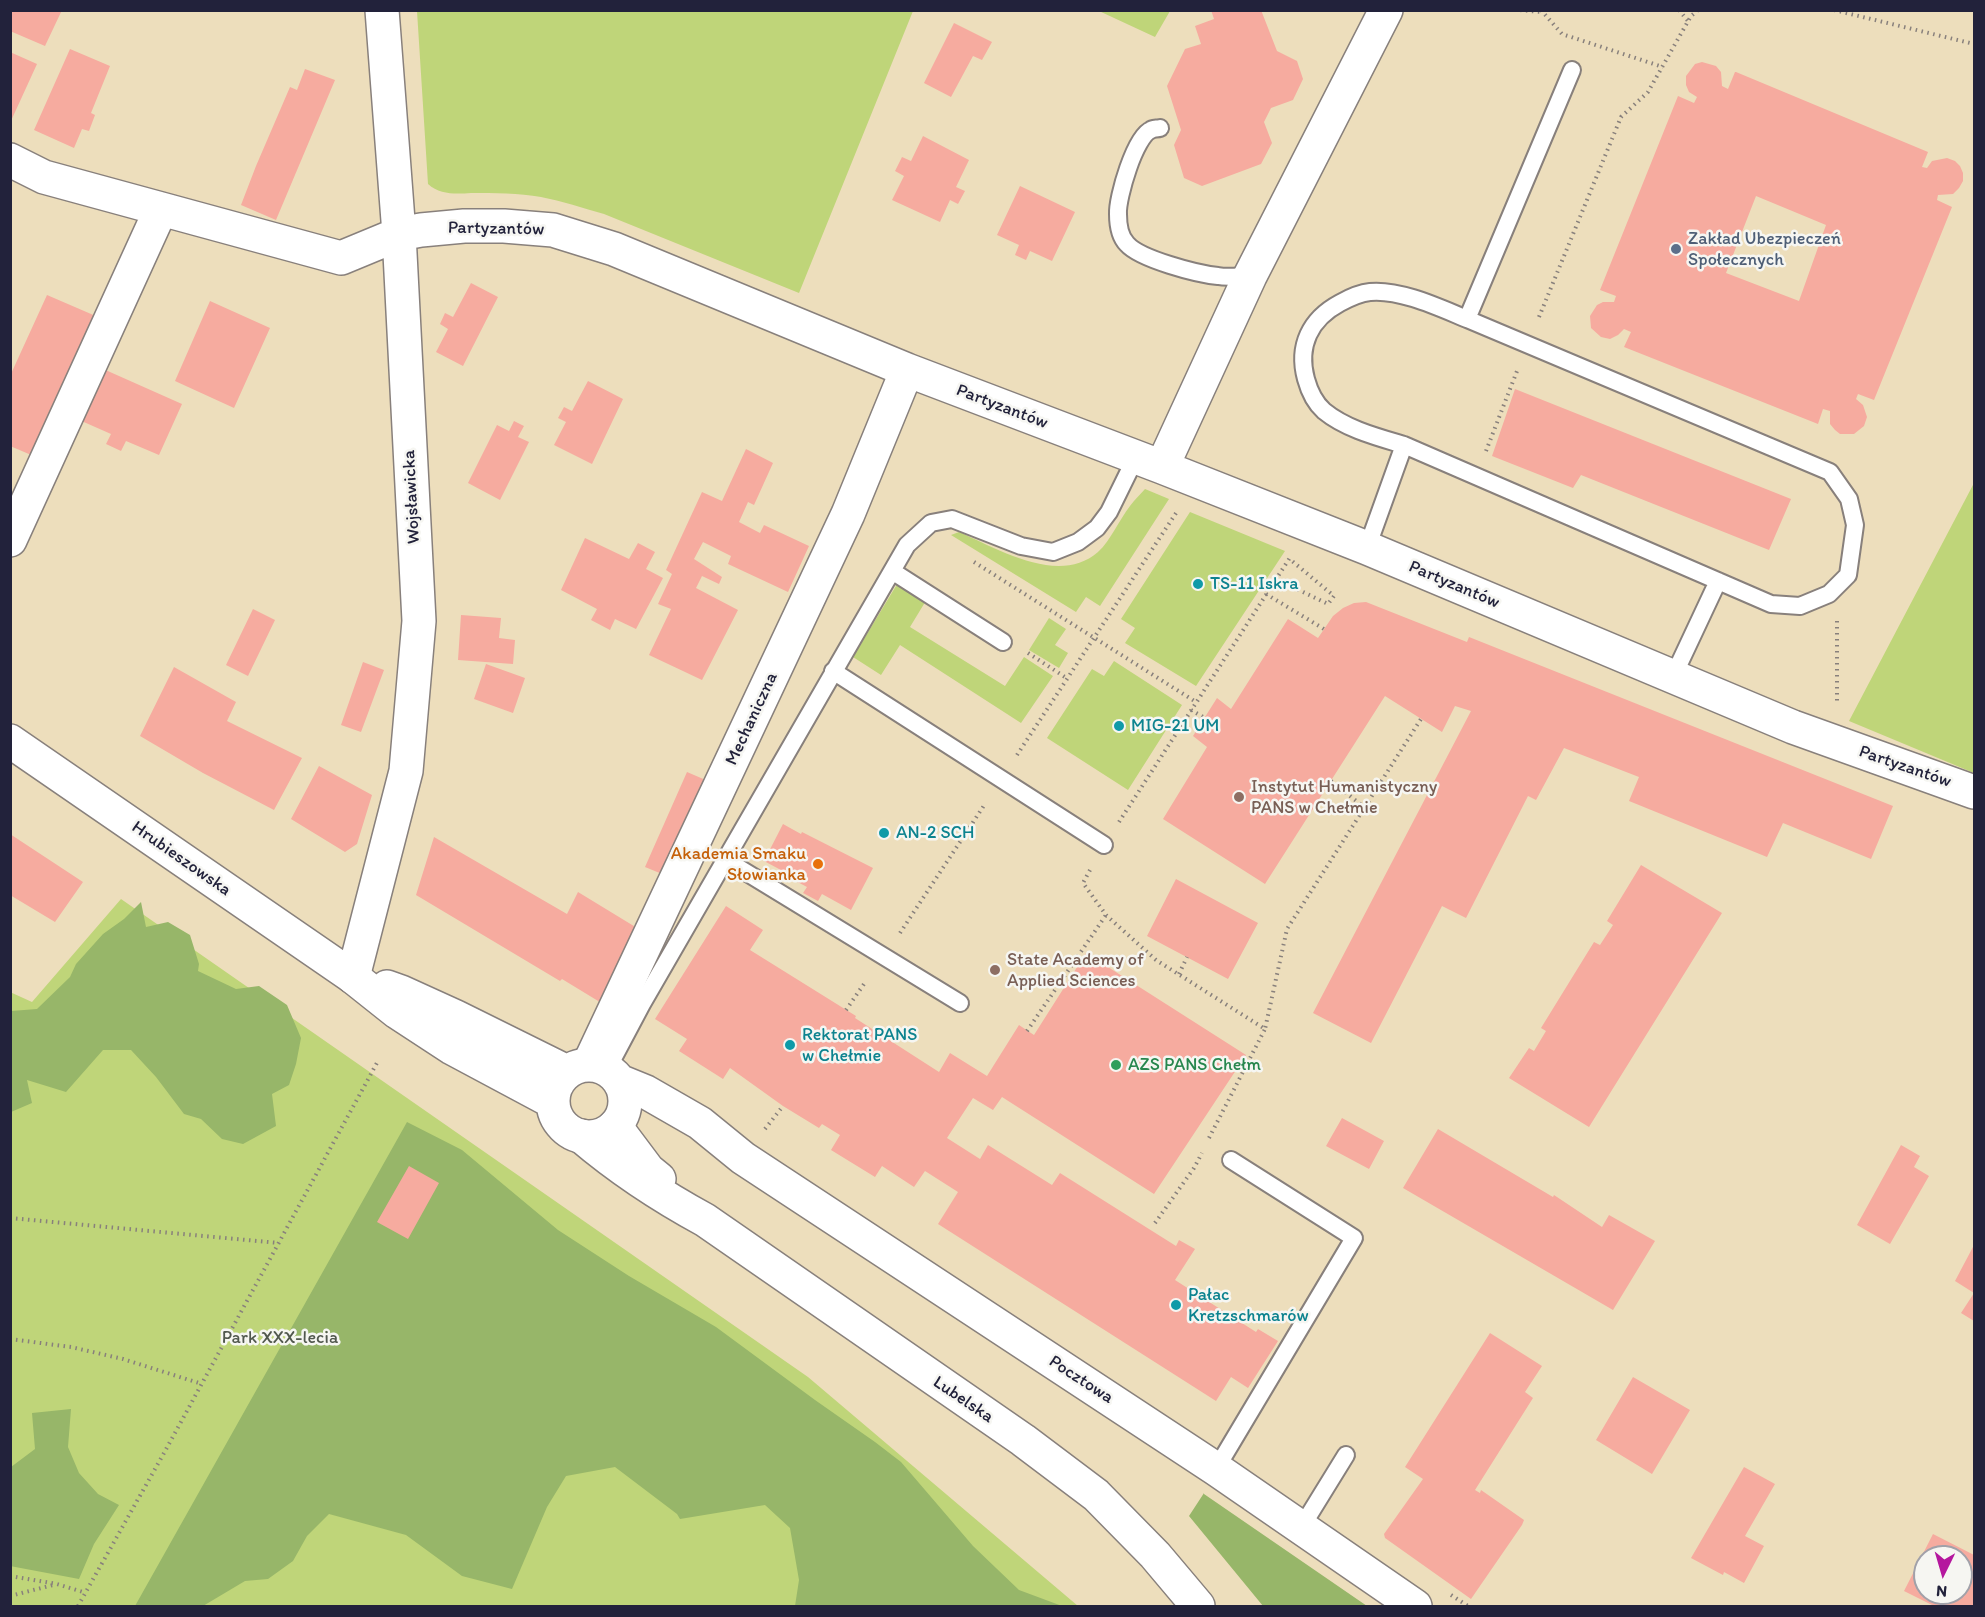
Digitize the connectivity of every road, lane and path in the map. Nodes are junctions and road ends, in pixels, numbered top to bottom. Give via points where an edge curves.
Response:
1 (382, 10) edge
2 (1386, 10) edge
3 (1520, 10) edge
4 (1679, 10) edge
5 (1698, 10) edge
6 (1834, 10) edge
7 (1541, 11) edge
8 (1688, 21) junction
9 (1974, 44) edge
10 (1663, 67) junction
11 (1572, 70) dead end
12 (1160, 128) dead end
13 (10, 160) edge
14 (161, 209) junction
15 (399, 234) junction
16 (1250, 276) junction
17 (1467, 319) junction
18 (1528, 344) junction
19 (907, 370) junction
20 (1404, 445) junction
21 (1483, 459) dead end
22 (1149, 462) junction
23 (1182, 505) dead end
24 (10, 540) edge
25 (1367, 548) junction
26 (974, 562) dead end
27 (892, 571) junction
28 (1276, 579) junction
29 (1718, 581) junction
30 (1837, 586) junction
31 (1266, 594) junction
32 (1324, 629) dead end
33 (1095, 638) junction
34 (1003, 642) dead end
35 (1026, 653) dead end
36 (833, 671) junction
37 (1673, 677) junction
38 (1068, 679) junction
39 (1196, 702) junction
40 (1191, 711) junction
41 (1838, 714) dead end
42 (1205, 718) dead end
43 (1420, 719) dead end
44 (10, 741) edge
45 (1002, 779) junction
46 (1331, 781) dead end
47 (1974, 792) edge
48 (1364, 807) junction
49 (1104, 845) junction
50 (726, 860) junction
51 (1106, 915) junction
52 (884, 956) junction
53 (1187, 957) dead end
54 (1179, 974) junction
55 (354, 977) junction
56 (960, 1003) dead end
57 (846, 1010) dead end
58 (1265, 1029) junction
59 (1028, 1031) dead end
60 (378, 1061) dead end
61 (595, 1072) junction
62 (553, 1102) junction
63 (783, 1106) dead end
64 (618, 1121) junction
65 (581, 1136) junction
66 (751, 1147) junction
67 (1231, 1160) dead end
68 (10, 1218) edge
69 (705, 1220) junction
70 (1155, 1223) dead end
71 (279, 1243) junction
72 (10, 1339) edge
73 (202, 1384) junction
74 (1346, 1455) dead end
75 (1216, 1469) junction
76 (1301, 1528) junction
77 (10, 1576) edge
78 (57, 1584) junction
79 (86, 1593) junction
80 (10, 1596) edge
81 (78, 1606) edge
82 (1198, 1606) edge
83 (1415, 1606) edge

1 - 15 street, Wojsławicka
2 - 16 street
3 - 7 path
4 - 8 path
5 - 8 path
6 - 9 path
7 - 10 path via 1562,34
8 - 10 path
10 - 18 path via 1648,92 1621,117
11 - 17 lane
12 - 16 lane via 1143,136 1120,194 1120,229 1126,243 1137,252 1196,272 1219,277
13 - 14 street, Partyzantów via 44,177
14 - 15 street, Partyzantów via 341,258
14 - 24 street
15 - 19 street, Partyzantów via 464,226 553,230 614,249
15 - 55 street, Wojsławicka via 419,621 406,771
16 - 22 street
17 - 18 lane
17 - 20 lane via 1419,301 1371,292 1333,307 1308,332 1303,351 1304,371 1309,391 1323,410 1363,433
18 - 21 path
18 - 30 lane via 1830,472 1850,499 1855,525 1848,575
19 - 22 street, Partyzantów
19 - 61 street, Mechaniczna via 848,514
20 - 25 lane
20 - 29 lane
22 - 25 street, Partyzantów
22 - 27 lane via 1097,528 1078,542 1053,552 1021,546 952,519 931,523 907,545
23 - 33 path
25 - 37 street, Partyzantów
26 - 33 path
27 - 34 lane
27 - 36 lane
28 - 28 path via 1289,558 1334,596 1328,604
28 - 31 path
29 - 30 lane via 1771,604 1800,606 1829,594
29 - 37 lane
30 - 41 path
31 - 32 path
31 - 39 path
33 - 38 path
33 - 39 path
35 - 38 path
36 - 45 lane
36 - 50 lane
37 - 47 street, Partyzantów via 1793,727
38 - 45 path
39 - 40 path
40 - 42 path
40 - 49 path
43 - 48 path
44 - 55 street, Hrubieszowska
45 - 49 lane
45 - 52 path
46 - 48 path
48 - 58 path via 1287,929
49 - 51 path via 1083,883
50 - 52 lane
50 - 61 lane via 642,1004
51 - 54 path via 1156,960
51 - 59 path
52 - 56 lane
52 - 57 path
53 - 54 path
54 - 58 path
55 - 61 street via 401,992
55 - 62 street via 397,1012 452,1048
58 - 70 path via 1194,1168
60 - 71 path
61 - 62 street via 559,1080
61 - 64 street via 624,1092
61 - 66 street via 646,1092
62 - 65 street via 561,1124
63 - 66 path
64 - 65 street via 604,1133
64 - 66 street via 641,1118
64 - 69 street via 648,1170
65 - 69 street via 650,1189
66 - 75 street, Pocztowa
67 - 75 lane via 1354,1238
68 - 71 path
69 - 82 street, Lubelska via 1096,1495
71 - 73 path
72 - 73 path via 123,1359
73 - 79 path
74 - 76 lane
75 - 76 street, Pocztowa
76 - 83 street, Pocztowa
77 - 78 path
78 - 79 path
78 - 80 path
79 - 81 path

